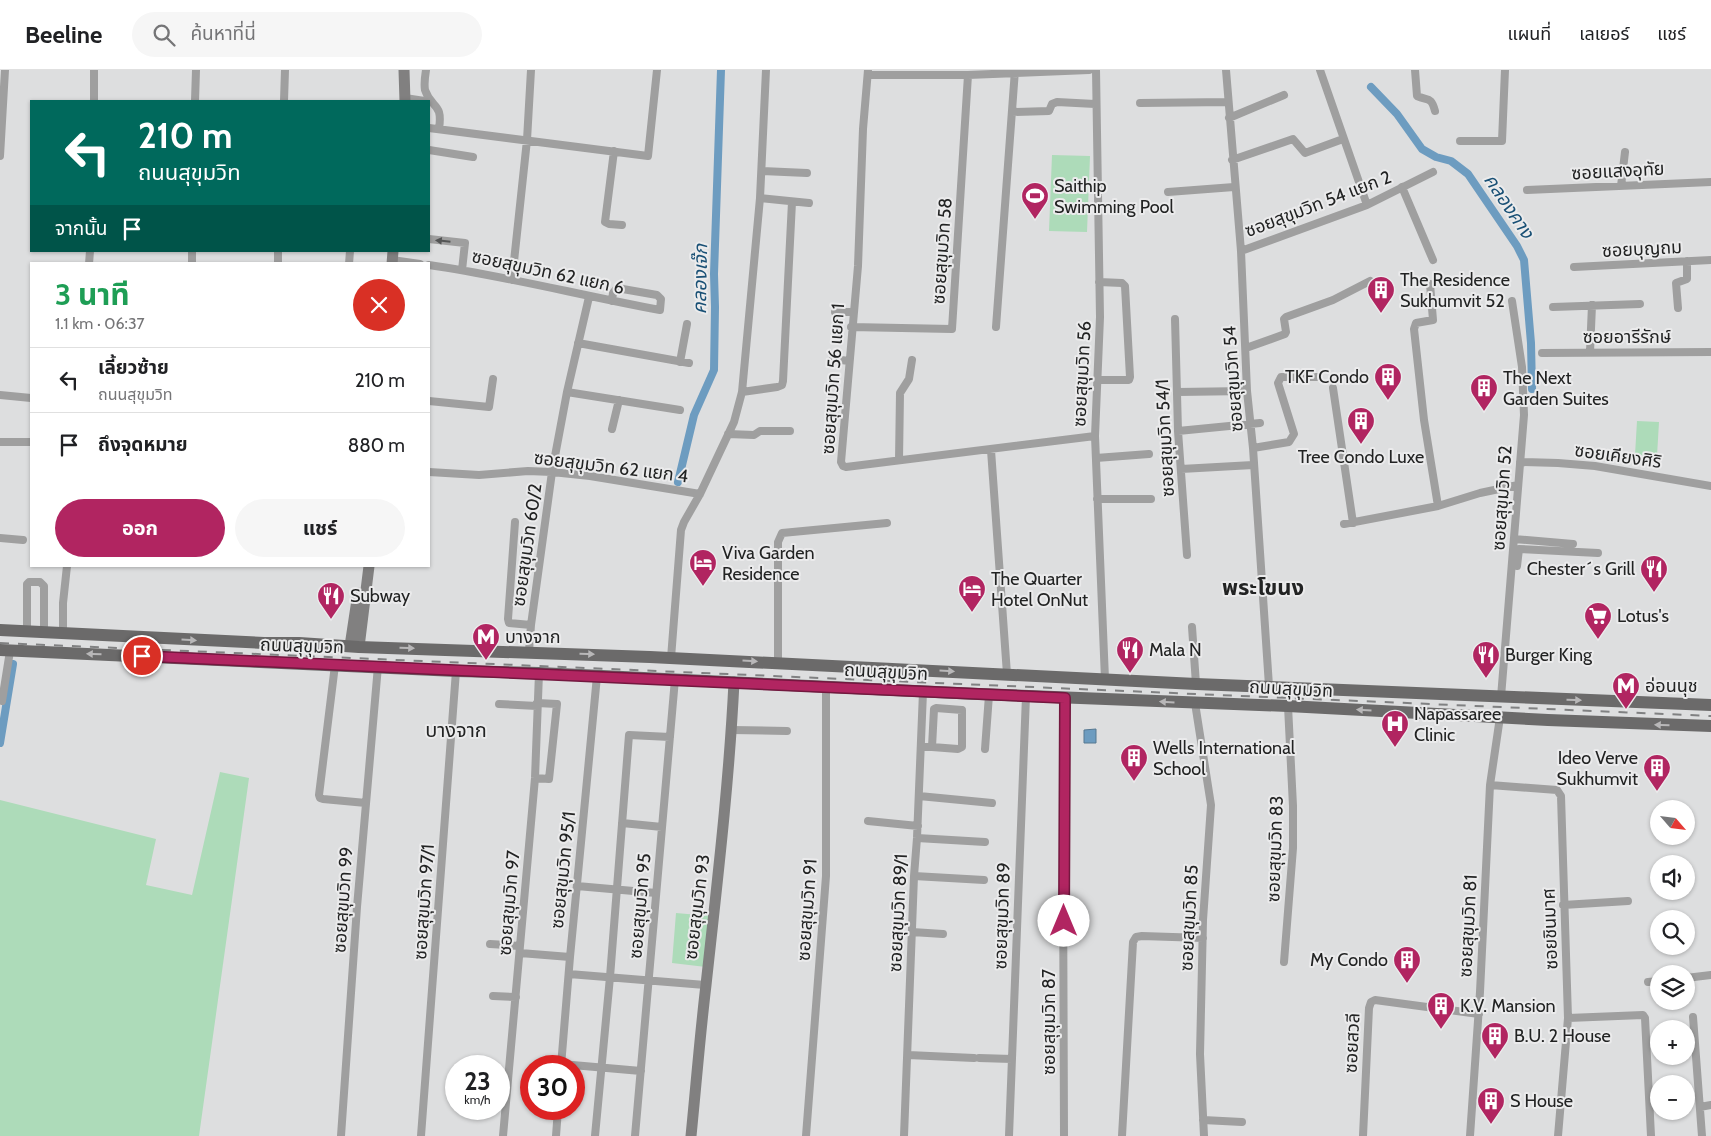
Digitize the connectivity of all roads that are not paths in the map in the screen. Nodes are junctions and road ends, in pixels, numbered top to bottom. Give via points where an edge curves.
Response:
1 (5, 70) edge
2 (94, 70) edge
3 (196, 70) edge
4 (283, 70) edge
5 (404, 70) edge
6 (409, 70) edge
7 (426, 70) edge
8 (531, 70) edge
9 (657, 70) edge
10 (766, 70) edge
11 (1089, 70) edge
12 (1096, 70) edge
13 (1226, 70) edge
14 (1320, 70) edge
15 (1415, 70) edge
16 (1505, 70) edge
17 (1015, 71) edge
18 (868, 72) edge
19 (968, 75) junction
20 (1284, 95) dead end
21 (405, 96) edge
22 (94, 100) edge
23 (195, 100) edge
24 (284, 100) edge
25 (423, 100) edge
26 (432, 102) joint
27 (1228, 102) junction
28 (1140, 103) dead end
29 (1096, 104) junction
30 (1435, 111) dead end
31 (1012, 112) junction
32 (1229, 118) junction
33 (430, 128) edge
34 (439, 129) junction
35 (1343, 139) junction
36 (527, 140) junction
37 (1460, 141) dead end
38 (430, 150) edge
39 (614, 151) junction
40 (1625, 152) dead end
41 (0, 156) edge
42 (473, 158) dead end
43 (1232, 160) junction
44 (762, 171) junction
45 (1433, 172) dead end
46 (807, 173) dead end
47 (1711, 182) edge
48 (1621, 186) junction
49 (1234, 187) junction
50 (1402, 187) junction
51 (1527, 190) dead end
52 (1168, 192) dead end
53 (760, 198) junction
54 (792, 202) junction
55 (809, 203) dead end
56 (1367, 204) junction
57 (622, 225) dead end
58 (430, 240) edge
59 (1241, 250) junction
60 (392, 258) edge
61 (1433, 260) dead end
62 (1711, 260) edge
63 (1687, 261) junction
64 (411, 262) edge
65 (430, 265) edge
66 (1574, 267) dead end
67 (462, 270) junction
68 (512, 280) junction
69 (1370, 281) dead end
70 (1099, 282) junction
71 (1430, 284) dead end
72 (589, 297) junction
73 (612, 301) junction
74 (1512, 301) dead end
75 (1640, 304) dead end
76 (1592, 306) junction
77 (1553, 307) dead end
78 (1678, 308) dead end
79 (835, 312) dead end
80 (853, 312) junction
81 (1175, 319) dead end
82 (687, 324) dead end
83 (851, 327) junction
84 (996, 327) dead end
85 (578, 343) junction
86 (1246, 348) junction
87 (1590, 352) junction
88 (1711, 352) edge
89 (1542, 353) dead end
90 (833, 359) dead end
91 (912, 360) dead end
92 (849, 361) junction
93 (1317, 377) dead end
94 (493, 379) dead end
95 (1097, 380) junction
96 (1333, 388) dead end
97 (1247, 391) junction
98 (567, 392) junction
99 (742, 392) junction
100 (1178, 392) junction
101 (0, 394) edge
102 (30, 398) edge
103 (618, 400) junction
104 (430, 401) edge
105 (680, 410) dead end
106 (1260, 423) dead end
107 (1250, 425) junction
108 (612, 429) dead end
109 (790, 431) dead end
110 (1178, 432) junction
111 (728, 434) junction
112 (1095, 436) junction
113 (0, 442) edge
114 (30, 442) edge
115 (1253, 448) junction
116 (991, 450) junction
117 (1149, 454) dead end
118 (1096, 458) junction
119 (899, 460) junction
120 (1520, 462) junction
121 (1253, 465) junction
122 (1181, 469) junction
123 (430, 472) edge
124 (552, 472) junction
125 (1518, 485) junction
126 (1711, 486) edge
127 (700, 494) junction
128 (1097, 499) junction
129 (1151, 499) dead end
130 (1438, 506) junction
131 (515, 522) dead end
132 (887, 523) dead end
133 (1352, 523) junction
134 (1344, 524) dead end
135 (0, 538) edge
136 (1514, 539) junction
137 (23, 540) dead end
138 (1573, 544) dead end
139 (1598, 553) dead end
140 (1187, 555) dead end
141 (1517, 566) dead end
142 (67, 567) edge
143 (362, 567) edge
144 (370, 567) edge
145 (531, 624) junction
146 (1192, 627) dead end
147 (0, 630) edge
148 (27, 632) junction
149 (44, 632) junction
150 (63, 633) junction
151 (354, 646) junction
152 (5, 650) edge
153 (529, 651) junction
154 (671, 658) junction
155 (778, 663) junction
156 (346, 665) junction
157 (378, 666) junction
158 (456, 671) junction
159 (539, 673) junction
160 (978, 673) junction
161 (1007, 674) junction
162 (597, 676) junction
163 (675, 679) junction
164 (1104, 679) junction
165 (734, 682) junction
166 (1196, 684) junction
167 (826, 686) junction
168 (1269, 686) junction
169 (923, 692) junction
170 (983, 694) junction
171 (1026, 696) junction
172 (1501, 697) junction
173 (1065, 698) junction
174 (2, 701) dead end
175 (1195, 703) junction
176 (499, 704) dead end
177 (537, 704) junction
178 (1711, 705) edge
179 (1288, 706) junction
180 (1500, 717) junction
181 (1711, 726) edge
182 (732, 730) junction
183 (787, 731) dead end
184 (670, 737) junction
185 (921, 746) junction
186 (932, 747) junction
187 (985, 749) dead end
188 (535, 778) junction
189 (1490, 785) junction
190 (919, 796) junction
191 (992, 803) dead end
192 (366, 804) junction
193 (868, 821) dead end
194 (622, 823) junction
195 (918, 826) junction
196 (662, 827) junction
197 (917, 838) junction
198 (985, 842) dead end
199 (914, 876) junction
200 (984, 880) dead end
201 (577, 886) junction
202 (617, 889) junction
203 (656, 893) junction
204 (1628, 901) dead end
205 (1563, 905) junction
206 (912, 932) junction
207 (943, 934) dead end
208 (1203, 938) junction
209 (490, 944) dead end
210 (520, 949) junction
211 (570, 957) junction
212 (1284, 962) dead end
213 (569, 974) junction
214 (1711, 975) edge
215 (610, 977) junction
216 (1695, 977) edge
217 (649, 981) junction
218 (706, 985) junction
219 (493, 996) dead end
220 (516, 997) junction
221 (1479, 1014) junction
222 (1693, 1017) dead end
223 (1568, 1018) junction
224 (562, 1055) edge
225 (908, 1055) junction
226 (1012, 1059) junction
227 (585, 1066) edge
228 (602, 1067) junction
229 (641, 1071) junction
230 (1711, 1105) edge
231 (1700, 1107) junction
232 (557, 1120) edge
233 (1203, 1120) junction
234 (1242, 1122) dead end
235 (341, 1136) edge
236 (421, 1136) edge
237 (503, 1136) edge
238 (556, 1136) edge
239 (595, 1136) edge
240 (635, 1136) edge
241 (691, 1136) edge
242 (806, 1136) edge
243 (904, 1136) edge
244 (1009, 1136) edge
245 (1064, 1136) edge
246 (1122, 1136) edge
247 (1204, 1136) edge
248 (1363, 1136) edge
249 (1470, 1136) edge
250 (1558, 1136) edge
251 (1651, 1136) edge
252 (1702, 1136) edge

1 - 41 street
2 - 22 street
3 - 23 street
4 - 24 street
5 - 21 street
6 - 21 street
7 - 26 street via 425,89
8 - 36 street
9 - 39 street via 648,156
10 - 44 street
11 - 17 street
12 - 29 street, ซอยสุขุมวิท 56
13 - 27 street, ซอยสุขุมวิท 54
14 - 35 street
15 - 30 street via 1416,96 1430,100
16 - 37 street via 1502,140
17 - 19 street
17 - 31 street
18 - 19 street
18 - 80 street, ซอยสุขุมวิท 56 แยก 1
19 - 83 street, ซอยสุขุมวิท 58 via 952,329
20 - 32 street
21 - 25 street
26 - 34 street via 440,112
27 - 28 street
27 - 32 street, ซอยสุขุมวิท 54
29 - 31 street via 1057,102 1052,104 1050,111
29 - 70 street, ซอยสุขุมวิท 56
31 - 84 street
32 - 43 street, ซอยสุขุมวิท 54
33 - 34 street
34 - 36 street
35 - 43 street via 1305,153 1293,138
35 - 56 street
36 - 39 street
36 - 68 street
38 - 42 street
39 - 57 street via 605,222
40 - 48 street
43 - 49 street, ซอยสุขุมวิท 54
44 - 46 street
44 - 53 street
45 - 50 street, ซอยสุขุมวิท 54 แยก 2
47 - 48 street, ซอยแสงอุทัย
48 - 51 street, ซอยแสงอุทัย
49 - 52 street
49 - 59 street, ซอยสุขุมวิท 54
50 - 56 street, ซอยสุขุมวิท 54 แยก 2
50 - 61 street
53 - 54 street
53 - 99 street
54 - 55 street
54 - 99 street via 782,385
56 - 59 street, ซอยสุขุมวิท 54 แยก 2
67 -> 58 street via 465,243
59 - 86 street, ซอยสุขุมวิท 54
60 - 64 street
62 - 63 street, ซอยบุญถม
63 - 66 street, ซอยบุญถม
63 - 78 street via 1686,279 1676,283
65 - 67 street, ซอยสุขุมวิท 62 แยก 6
67 - 68 street, ซอยสุขุมวิท 62 แยก 6
68 - 72 street, ซอยสุขุมวิท 62 แยก 6
69 - 86 street via 1286,317 1285,334
70 - 95 street, ซอยสุขุมวิท 56
70 - 95 street via 1122,283 1126,287 1130,377 1129,380
71 - 130 street via 1433,320 1416,323 1414,329
72 - 73 street, ซอยสุขุมวิท 62 แยก 6
72 - 85 street, ซอยสุขุมวิท 60/2
73 - 73 street, ซอยสุขุมวิท 62 แยก 6 via 660,310 662,299 657,295 617,288
74 - 120 street, ซอยสุขุมวิท 52 via 1524,387
75 - 76 street
76 - 77 street
76 - 87 street
79 - 80 street
80 - 83 street, ซอยสุขุมวิท 56 แยก 1
81 - 100 street, ซอยสุขุมวิท 54/1
82 - 85 street via 684,362
83 - 92 street, ซอยสุขุมวิท 56 แยก 1
85 - 98 street, ซอยสุขุมวิท 60/2
86 - 97 street, ซอยสุขุมวิท 54
87 - 88 street, ซอยอารีรักษ์
87 - 89 street, ซอยอารีรักษ์
90 - 92 street
91 - 119 street via 909,379 900,393
92 - 119 street, ซอยสุขุมวิท 56 แยก 1 via 843,466
93 - 115 street via 1281,377 1278,383 1293,437 1289,442
94 - 104 street via 490,407
95 - 112 street, ซอยสุขุมวิท 56
96 - 133 street
97 - 100 street
97 - 107 street, ซอยสุขุมวิท 54
98 - 103 street
98 - 124 street, ซอยสุขุมวิท 60/2
99 - 111 street
100 - 110 street, ซอยสุขุมวิท 54/1
101 - 102 street
103 - 105 street
103 - 108 street
106 - 107 street
107 - 110 street
107 - 115 street, ซอยสุขุมวิท 54
109 - 111 street via 760,431 754,436
110 - 122 street, ซอยสุขุมวิท 54/1
111 - 127 street
112 - 116 street, ซอยสุขุมวิท 56 แยก 1
112 - 118 street, ซอยสุขุมวิท 56
113 - 114 street
115 - 121 street, ซอยสุขุมวิท 54
116 - 119 street, ซอยสุขุมวิท 56 แยก 1
116 - 161 street
117 - 118 street
118 - 128 street, ซอยสุขุมวิท 56
120 - 125 street, ซอยสุขุมวิท 52
120 - 126 street, ซอยเคียงศิริ via 1596,466
121 - 122 street
121 - 168 street, ซอยสุขุมวิท 54
122 - 140 street, ซอยสุขุมวิท 54/1
123 - 124 street, ซอยสุขุมวิท 62 แยก 4 via 479,475
124 - 127 street, ซอยสุขุมวิท 62 แยก 4
124 - 145 street, ซอยสุขุมวิท 60/2
125 - 130 street
125 - 136 street, ซอยสุขุมวิท 52
127 - 154 street via 682,530
128 - 129 street
128 - 164 street, ซอยสุขุมวิท 56
130 - 133 street
131 - 145 street via 508,618 509,623
132 - 155 street via 782,533 778,542
133 - 134 street
135 - 137 street
136 - 138 street
136 - 172 street, ซอยสุขุมวิท 52
139 - 141 street via 1519,549
142 - 150 street
143 - 151 street
144 - 151 street
145 - 153 street, ซอยสุขุมวิท 60/2
146 - 166 street
147 - 148 main road, ถนนสุขุมวิท
148 - 149 main road, ถนนสุขุมวิท
148 - 149 street via 29,582 40,582 44,586
149 - 150 main road, ถนนสุขุมวิท
150 -> 151 main road, ถนนสุขุมวิท
151 -> 153 main road, ถนนสุขุมวิท
151 - 156 main road
156 -> 152 main road, ถนนสุขุมวิท
152 - 174 street
153 -> 154 main road, ถนนสุขุมวิท
154 -> 155 main road, ถนนสุขุมวิท
155 -> 160 main road, ถนนสุขุมวิท
156 - 157 main road, ถนนสุขุมวิท
156 - 192 street via 319,795 323,799
157 - 158 main road, ถนนสุขุมวิท
157 - 192 street, ซอยสุขุมวิท 99
158 - 159 main road, ถนนสุขุมวิท
158 - 236 street, ซอยสุขุมวิท 97/1
159 - 162 main road, ถนนสุขุมวิท
159 - 177 street, ซอยสุขุมวิท 97
160 - 161 main road, ถนนสุขุมวิท
160 - 170 main road
161 - 164 main road, ถนนสุขุมวิท
162 - 163 main road, ถนนสุขุมวิท
162 - 201 street, ซอยสุขุมวิท 95/1
163 - 165 main road, ถนนสุขุมวิท
163 - 184 street, ซอยสุขุมวิท 95
164 - 166 main road, ถนนสุขุมวิท
165 - 167 main road, ถนนสุขุมวิท
165 - 182 street, ซอยสุขุมวิท 93
166 - 168 main road, ถนนสุขุมวิท
167 - 169 main road, ถนนสุขุมวิท
167 - 242 street, ซอยสุขุมวิท 91 via 826,876
168 - 172 main road, ถนนสุขุมวิท
169 - 170 main road, ถนนสุขุมวิท
169 - 185 street, ซอยสุขุมวิท 89/1
170 - 171 main road, ถนนสุขุมวิท
170 - 187 street
171 - 173 main road, ถนนสุขุมวิท
171 - 226 street, ซอยสุขุมวิท 89
172 -> 178 main road, ถนนสุขุมวิท
172 - 180 main road
175 -> 173 main road, ถนนสุขุมวิท
173 - 245 street, ซอยสุขุมวิท 87
175 - 179 main road, ถนนสุขุมวิท
175 - 208 street, ซอยสุขุมวิท 85 via 1211,804
176 - 177 street
177 - 188 street, ซอยสุขุมวิท 97
177 - 188 street via 557,704 549,779
180 -> 179 main road, ถนนสุขุมวิท
179 - 212 street, ซอยสุขุมวิท 83 via 1293,848
181 -> 180 main road, ถนนสุขุมวิท
180 - 189 street, ซอยสุขุมวิท 81
182 - 183 street
182 - 218 street, ซอยสุขุมวิท 93
184 - 194 street via 628,735
184 - 196 street, ซอยสุขุมวิท 95
185 - 186 street
185 - 190 street, ซอยสุขุมวิท 89/1
186 - 186 street via 962,747 962,710 934,710
188 - 210 street, ซอยสุขุมวิท 97
189 - 205 street, ซอยชินมาศ via 1557,790 1560,793
189 - 221 street, ซอยสุขุมวิท 81
190 - 191 street
190 - 195 street, ซอยสุขุมวิท 89/1
192 - 235 street, ซอยสุขุมวิท 99
193 - 195 street
194 - 196 street
194 - 202 street
195 - 197 street, ซอยสุขุมวิท 89/1
196 - 203 street, ซอยสุขุมวิท 95
197 - 198 street
197 - 199 street, ซอยสุขุมวิท 89/1
199 - 200 street
199 - 206 street, ซอยสุขุมวิท 89/1
201 - 202 street
201 - 211 street, ซอยสุขุมวิท 95/1
202 - 203 street
202 - 215 street
203 - 217 street, ซอยสุขุมวิท 95
204 - 205 street
205 - 223 street, ซอยชินมาศ
206 - 207 street
206 - 225 street, ซอยสุขุมวิท 89/1
208 - 233 street, ซอยสุขุมวิท 85 via 1200,1054
208 - 246 street via 1142,936 1133,942
209 - 210 street
210 - 211 street
210 - 220 street, ซอยสุขุมวิท 97
211 - 213 street, ซอยสุขุมวิท 95/1
213 - 215 street
213 - 224 street, ซอยสุขุมวิท 95/1
214 - 216 street
215 - 217 street
215 - 228 street
217 - 218 street
217 - 229 street, ซอยสุขุมวิท 95
218 - 241 street, ซอยสุขุมวิท 93
219 - 220 street
220 - 237 street, ซอยสุขุมวิท 97
221 - 248 street, ซอยสวลี via 1371,1002
221 - 249 street, ซอยสุขุมวิท 81
222 - 231 street
223 - 250 street, ซอยชินมาศ
223 - 251 street via 1643,1015
225 - 226 street
225 - 243 street, ซอยสุขุมวิท 89/1
226 - 244 street, ซอยสุขุมวิท 89
227 - 228 street
228 - 229 street
228 - 239 street
229 - 240 street, ซอยสุขุมวิท 95
230 - 231 street
231 - 252 street
232 - 238 street
233 - 234 street
233 - 247 street, ซอยสุขุมวิท 85

